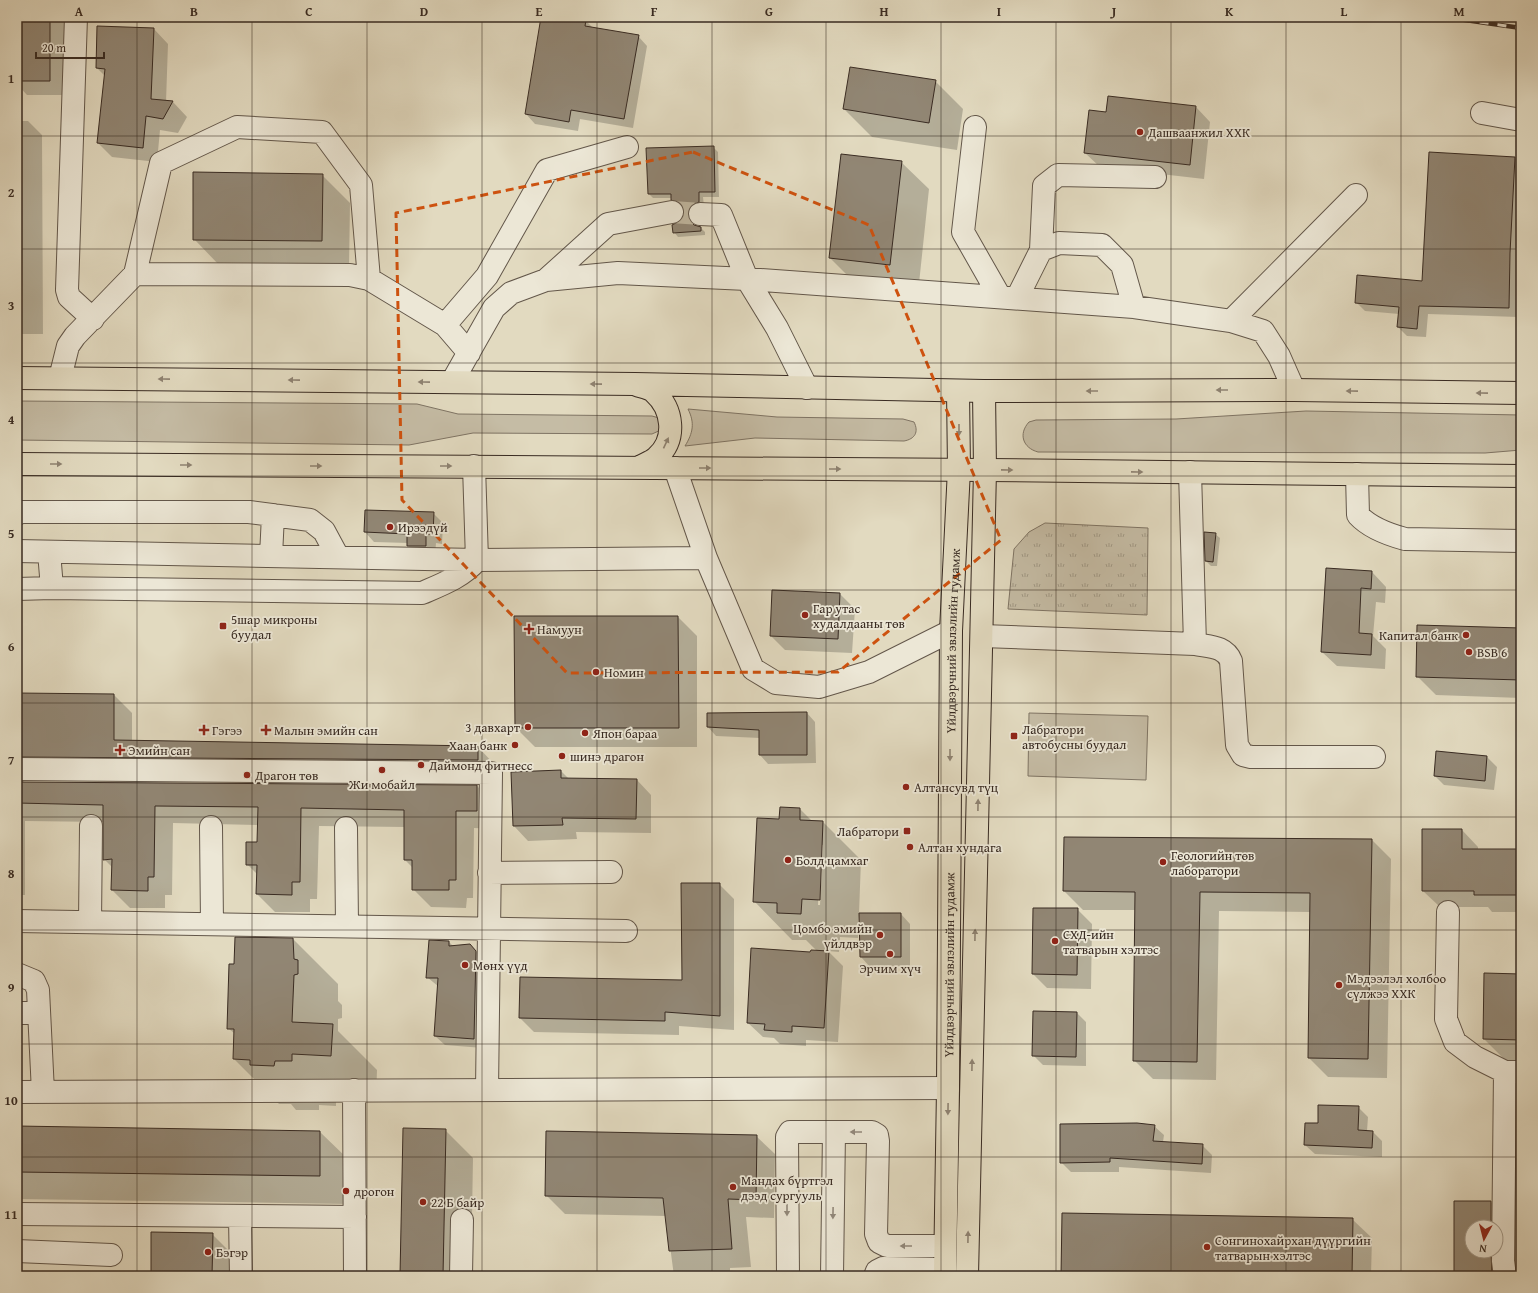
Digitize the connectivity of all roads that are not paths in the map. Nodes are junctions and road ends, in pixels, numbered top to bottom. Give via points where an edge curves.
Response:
1 (76, 17) edge
2 (1482, 114) dead end
3 (1521, 120) edge
4 (975, 127) dead end
5 (627, 147) dead end
6 (1155, 177) dead end
7 (1356, 195) dead end
8 (672, 212) tunnel mouth
9 (700, 214) tunnel mouth
10 (1041, 250) junction
11 (135, 274) junction
12 (369, 279) junction
13 (747, 279) junction
14 (546, 280) junction
15 (1009, 298) junction
16 (1134, 307) junction
17 (93, 319) junction
18 (1230, 321) junction
19 (445, 325) junction
20 (469, 353) junction
21 (17, 378) edge
22 (60, 378) junction
23 (452, 382) junction
24 (635, 384) junction
25 (807, 388) junction
26 (1294, 390) junction
27 (958, 391) junction
28 (984, 391) junction
29 (1521, 393) edge
30 (17, 464) edge
31 (474, 466) junction
32 (638, 468) junction
33 (675, 468) junction
34 (959, 469) junction
35 (985, 470) junction
36 (1190, 472) junction
37 (1358, 474) junction
38 (1521, 476) edge
39 (17, 514) edge
40 (273, 515) junction
41 (1521, 542) edge
42 (17, 551) edge
43 (49, 552) junction
44 (272, 556) junction
45 (338, 557) junction
46 (706, 558) junction
47 (478, 560) junction
48 (52, 588) junction
49 (17, 589) edge
50 (951, 631) junction
51 (982, 636) junction
52 (1195, 644) junction
53 (1374, 757) dead end
54 (17, 769) edge
55 (91, 826) dead end
56 (211, 826) dead end
57 (346, 828) dead end
58 (611, 872) dead end
59 (489, 873) junction
60 (1448, 912) dead end
61 (17, 921) edge
62 (90, 922) junction
63 (212, 924) junction
64 (347, 926) junction
65 (489, 928) junction
66 (626, 931) dead end
67 (17, 974) edge
68 (17, 1013) edge
69 (39, 1013) junction
70 (1513, 1072) edge
71 (948, 1088) junction
72 (354, 1090) junction
73 (487, 1090) junction
74 (17, 1092) edge
75 (43, 1092) junction
76 (834, 1132) junction
77 (17, 1214) edge
78 (240, 1216) junction
79 (355, 1217) junction
80 (462, 1220) dead end
81 (945, 1246) junction
82 (17, 1251) edge
83 (111, 1255) dead end
84 (945, 1272) edge
85 (241, 1276) edge
86 (355, 1276) edge
87 (461, 1276) edge
88 (788, 1276) edge
89 (832, 1276) edge
90 (875, 1276) edge
91 (967, 1276) edge
92 (1505, 1276) edge

1 - 17 street via 67,290 69,297
2 - 3 street
4 - 15 street via 963,232
5 - 19 street via 547,170 487,276
6 - 10 street via 1058,175 1044,186
7 - 18 street
8 - 14 street via 608,224
9 - 13 street via 721,215
10 - 15 street
10 - 16 street via 1059,244 1102,245 1122,265
11 - 12 street via 350,275
11 - 12 street via 161,163 237,127 322,132 362,185
11 - 17 street
12 - 19 street
13 - 14 street via 618,274
13 - 15 street
13 - 25 street via 777,328
14 - 20 street via 511,293 494,308
15 - 16 street
16 - 18 street
17 - 22 street via 74,336 68,346
18 - 26 street via 1263,331 1279,356
19 - 20 street
20 - 23 street
21 - 22 main road
23 -> 22 main road
24 -> 23 main road
24 - 25 main road
32 -> 24 main road via 657,458 668,442 671,423 666,405 653,391
25 - 27 main road
26 -> 28 main road
29 -> 26 main road
27 - 28 main road
27 -> 34 main road, Үйлдвэрчний эвлэлийн гудамж
28 - 35 main road, Үйлдвэрчний эвлэлийн гудамж
30 -> 31 main road
31 - 32 main road
31 - 47 street
32 - 33 main road
33 -> 34 main road
33 - 46 street
34 - 35 main road
34 - 50 main road, Үйлдвэрчний эвлэлийн гудамж
35 -> 36 main road
35 - 51 main road, Үйлдвэрчний эвлэлийн гудамж
36 - 37 main road
36 - 52 street
37 - 38 main road
37 - 41 street via 1358,515 1362,520 1394,537 1405,540
39 - 40 street via 249,512
40 - 44 street
40 - 45 street via 310,520 324,531
42 - 43 street
43 - 44 street
43 - 48 street
44 - 45 street
45 - 47 street
46 - 47 street
46 - 50 street via 753,669 776,682 819,687 826,685 869,672
47 - 48 street via 468,570 447,583 422,593
48 - 49 street
50 -> 71 main road, Үйлдвэрчний эвлэлийн гудамж
51 - 52 street
91 -> 51 main road, Үйлдвэрчний эвлэлийн гудамж
52 - 53 street via 1221,648 1228,654 1231,661 1237,745 1243,755
54 - 59 street via 491,773
55 - 62 street
56 - 63 street
57 - 64 street
58 - 59 street
59 - 65 street
60 - 70 street via 1446,1019 1455,1042 1475,1057
61 - 62 street
62 - 63 street
63 - 64 street
64 - 65 street
65 - 66 street
65 - 73 street
67 - 69 street via 34,982 38,990
68 - 69 street
69 - 75 street
70 - 92 street via 1503,1260
71 - 73 street
71 -> 81 main road, Үйлдвэрчний эвлэлийн гудамж
72 - 73 street
72 - 75 street
72 - 79 street
74 - 75 street
81 -> 76 street via 887,1246 879,1242 876,1234 877,1135 872,1132
76 -> 88 street via 790,1132 787,1137
76 -> 89 street
77 - 78 street
78 - 79 street
78 - 85 street
79 - 86 street
80 - 87 street
81 - 84 main road, Үйлдвэрчний эвлэлийн гудамж
82 - 83 street
84 - 90 street via 883,1268 877,1271

